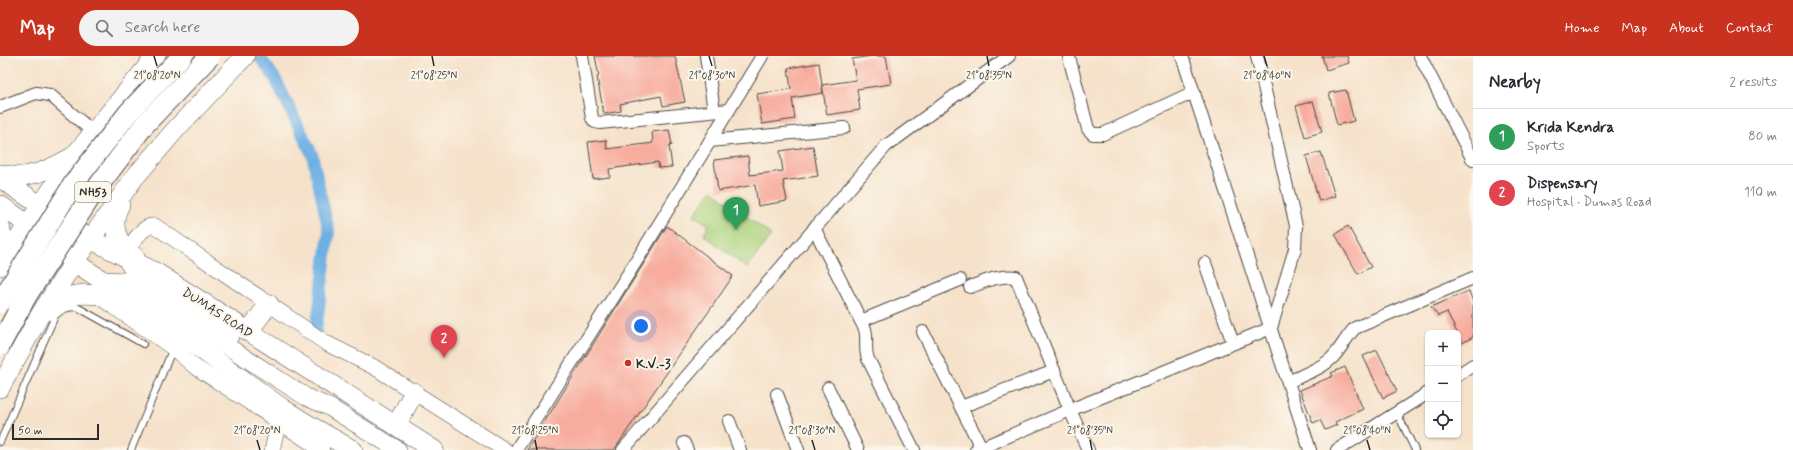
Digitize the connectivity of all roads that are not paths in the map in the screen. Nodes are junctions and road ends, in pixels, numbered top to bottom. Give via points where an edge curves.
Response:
1 (156, 56) edge
2 (182, 56) edge
3 (210, 56) edge
4 (245, 56) edge
5 (582, 56) edge
6 (706, 56) edge
7 (762, 56) edge
8 (1009, 56) edge
9 (1182, 56) edge
10 (1257, 56) edge
11 (1420, 56) edge
12 (1069, 57) edge
13 (1194, 92) junction
14 (0, 107) edge
15 (729, 110) junction
16 (714, 111) junction
17 (844, 128) dead end
18 (93, 132) junction
19 (710, 141) junction
20 (74, 156) junction
21 (1473, 158) edge
22 (0, 174) edge
23 (138, 174) junction
24 (0, 178) edge
25 (0, 205) edge
26 (41, 205) junction
27 (28, 224) junction
28 (0, 225) edge
29 (814, 228) junction
30 (90, 239) junction
31 (126, 254) junction
32 (0, 259) edge
33 (1205, 263) dead end
34 (0, 266) edge
35 (90, 277) junction
36 (1473, 278) edge
37 (960, 280) dead end
38 (970, 287) dead end
39 (0, 303) edge
40 (269, 304) junction
41 (40, 316) junction
42 (861, 321) junction
43 (1270, 328) junction
44 (248, 332) junction
45 (923, 332) dead end
46 (1233, 343) junction
47 (143, 344) dead end
48 (0, 345) edge
49 (173, 348) junction
50 (1473, 365) edge
51 (1054, 371) junction
52 (1461, 373) edge
53 (1288, 382) junction
54 (0, 388) edge
55 (828, 388) dead end
56 (414, 392) junction
57 (777, 394) dead end
58 (1425, 396) edge
59 (329, 406) junction
60 (961, 407) junction
61 (1070, 410) junction
62 (1397, 413) junction
63 (729, 421) dead end
64 (279, 422) junction
65 (396, 426) junction
66 (0, 442) edge
67 (305, 445) edge
68 (978, 448) edge
69 (131, 450) edge
70 (272, 450) edge
71 (322, 450) edge
72 (353, 450) edge
73 (398, 450) edge
74 (434, 450) edge
75 (505, 450) edge
76 (516, 450) edge
77 (623, 450) edge
78 (740, 450) edge
79 (798, 450) edge
80 (858, 450) edge
81 (914, 450) edge
82 (1088, 450) edge
83 (1310, 450) edge
84 (1337, 450) edge
85 (1415, 450) edge

1 - 18 main road
2 - 39 highway, NH53, bridge via 129,112 74,183
3 - 48 highway, NH53, bridge via 145,124 93,192 27,295
4 - 23 main road
5 - 16 street via 592,118 595,122
6 - 16 street
7 - 15 street
8 - 29 street via 886,146
9 - 13 street
10 - 43 street via 1296,226 1295,250
11 - 21 street
12 - 13 street via 1088,129 1094,134 1102,134
13 - 43 street
14 - 18 street via 36,93 50,94
15 - 16 street
15 - 19 street
17 - 19 street
18 - 20 main road
19 - 76 street
20 - 22 main road via 41,173 23,176
20 - 26 main road
23 - 30 main road
23 - 31 main road via 116,212 114,228
24 - 26 main road, DUMAS ROAD
25 - 27 main road
26 - 27 main road
26 - 30 main road, DUMAS ROAD
27 - 34 main road
27 - 35 main road
28 - 32 main road via 3,243
29 - 42 street
29 - 77 street
30 - 31 main road, DUMAS ROAD
30 - 35 main road
31 - 40 street via 145,228 150,225 156,226
31 - 44 main road, DUMAS ROAD
31 - 59 main road via 133,270 311,388
33 - 46 street
35 - 41 main road
35 - 41 main road via 74,295 58,300
35 - 49 street
35 - 59 main road via 126,282 306,397
35 - 72 main road via 134,300 282,408
36 - 53 street via 1355,328 1332,359
37 - 42 street
38 - 51 street via 997,277 1016,277
40 - 44 main road
40 - 56 street via 326,343 374,367
41 - 54 main road
42 - 81 street via 867,336 865,352
43 - 46 street
43 - 53 street
44 - 65 main road, DUMAS ROAD
45 - 60 street
46 - 61 street
47 - 66 lane via 78,307 61,310 55,316
49 - 64 street via 194,366
49 - 69 lane
50 - 52 street
51 - 60 street
51 - 61 street
53 - 83 street
55 - 80 street
56 - 65 main road
56 - 75 street
57 - 79 street
58 - 62 street
59 - 73 main road
60 - 68 street
61 - 68 street
61 - 82 street
62 - 84 street
62 - 85 lane
63 - 78 street
64 - 67 street
64 - 70 street
65 - 74 main road, DUMAS ROAD
67 - 71 street

